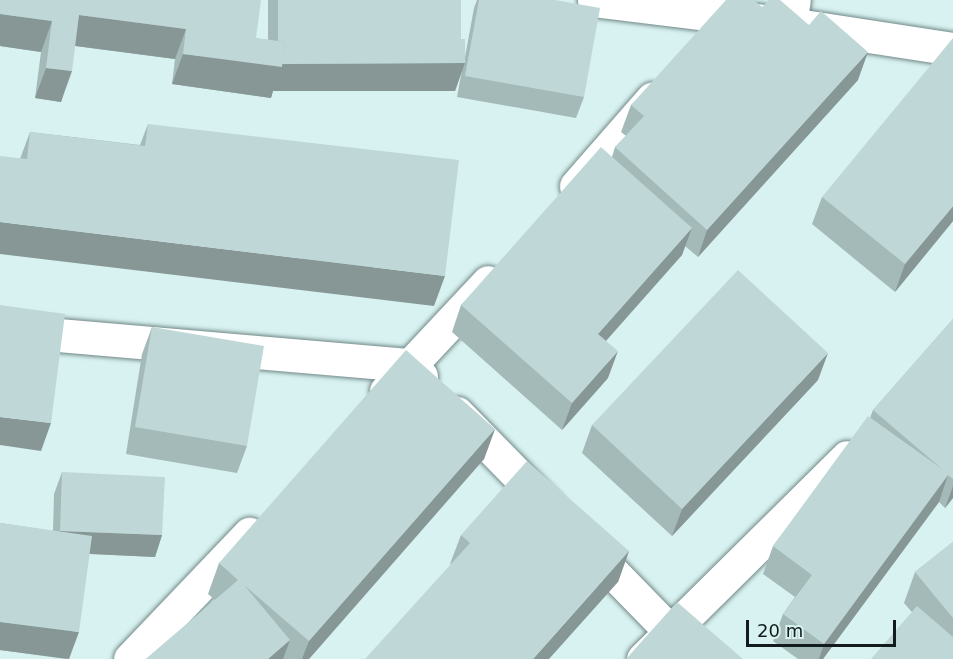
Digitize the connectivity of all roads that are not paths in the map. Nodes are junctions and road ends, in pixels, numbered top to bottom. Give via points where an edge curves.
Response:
1 (594, 0) edge
2 (792, 12) edge
3 (725, 48) edge
4 (953, 49) edge
5 (674, 74) edge
6 (556, 208) edge
7 (507, 261) edge
8 (0, 330) edge
9 (411, 365) junction
10 (361, 417) edge
11 (870, 435) edge
12 (270, 512) edge
13 (670, 631) junction
14 (130, 659) edge
15 (643, 659) edge
16 (705, 659) edge

1 - 2 street
2 - 3 street
2 - 4 street
5 - 6 street
7 - 9 street
8 - 9 street
9 - 10 street
9 - 13 street
11 - 13 street
12 - 14 street
13 - 15 street
13 - 16 street

